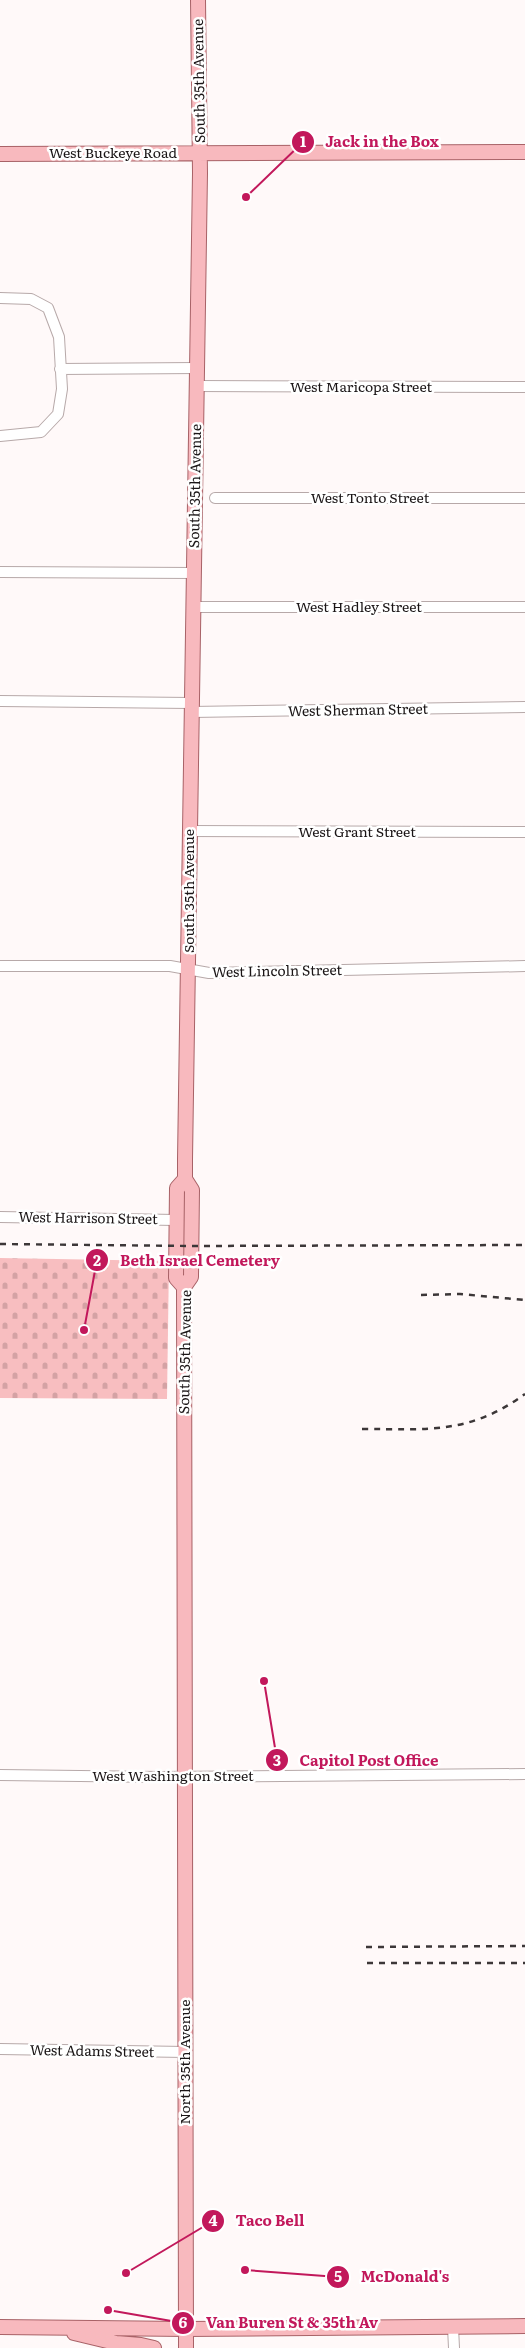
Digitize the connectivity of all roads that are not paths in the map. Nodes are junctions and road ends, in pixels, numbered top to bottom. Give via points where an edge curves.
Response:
1 (198, 0) edge
2 (525, 152) edge
3 (200, 153) junction
4 (0, 154) edge
5 (0, 298) edge
6 (197, 368) junction
7 (60, 369) junction
8 (196, 386) junction
9 (525, 388) edge
10 (0, 436) edge
11 (215, 498) dead end
12 (525, 498) edge
13 (0, 572) edge
14 (194, 573) junction
15 (192, 606) junction
16 (525, 607) edge
17 (0, 700) edge
18 (191, 707) junction
19 (525, 707) edge
20 (189, 832) junction
21 (525, 832) edge
22 (0, 966) edge
23 (525, 966) edge
24 (189, 969) junction
25 (185, 1179) junction
26 (0, 1217) edge
27 (176, 1220) junction
28 (184, 1287) junction
29 (525, 1774) edge
30 (0, 1775) edge
31 (184, 1777) junction
32 (0, 2049) edge
33 (185, 2052) junction
34 (525, 2326) edge
35 (0, 2327) edge
36 (52, 2327) junction
37 (453, 2327) junction
38 (186, 2328) junction
39 (154, 2348) edge
40 (186, 2348) edge
41 (454, 2348) edge

1 - 3 main road, South 35th Avenue
2 - 3 main road, West Buckeye Road
3 - 4 main road, West Buckeye Road
3 - 6 main road, South 35th Avenue
5 - 7 street via 31,299 48,308 59,337
6 - 7 street
6 - 8 main road, South 35th Avenue
7 - 10 street via 62,389 58,414 41,432
8 - 9 street, West Maricopa Street
8 - 14 main road, South 35th Avenue
11 - 12 street, West Tonto Street
13 - 14 street
14 - 15 main road, South 35th Avenue
15 - 16 street, West Hadley Street
15 - 18 main road, South 35th Avenue
17 - 18 street, West Sherman Street
18 - 19 street, West Sherman Street
18 - 20 main road, South 35th Avenue
20 - 21 street, West Grant Street
20 - 24 main road, South 35th Avenue
22 - 24 street, West Lincoln Street via 170,966
23 - 24 street, West Lincoln Street via 209,973
24 - 25 main road, South 35th Avenue
25 - 27 main road via 177,1188
25 - 28 main road, South 35th Avenue via 192,1190 191,1277
26 - 27 street, West Harrison Street
27 - 28 main road via 176,1278
28 - 31 main road, South 35th Avenue
29 - 31 street, West Washington Street
30 - 31 street, West Washington Street
31 - 33 main road, North 35th Avenue
32 - 33 street, West Adams Street
33 - 38 main road, North 35th Avenue
34 - 37 main road
35 - 36 main road
36 - 38 main road
36 - 39 main road via 116,2344
37 - 38 main road
37 - 41 street
38 - 40 main road, North 35th Avenue

